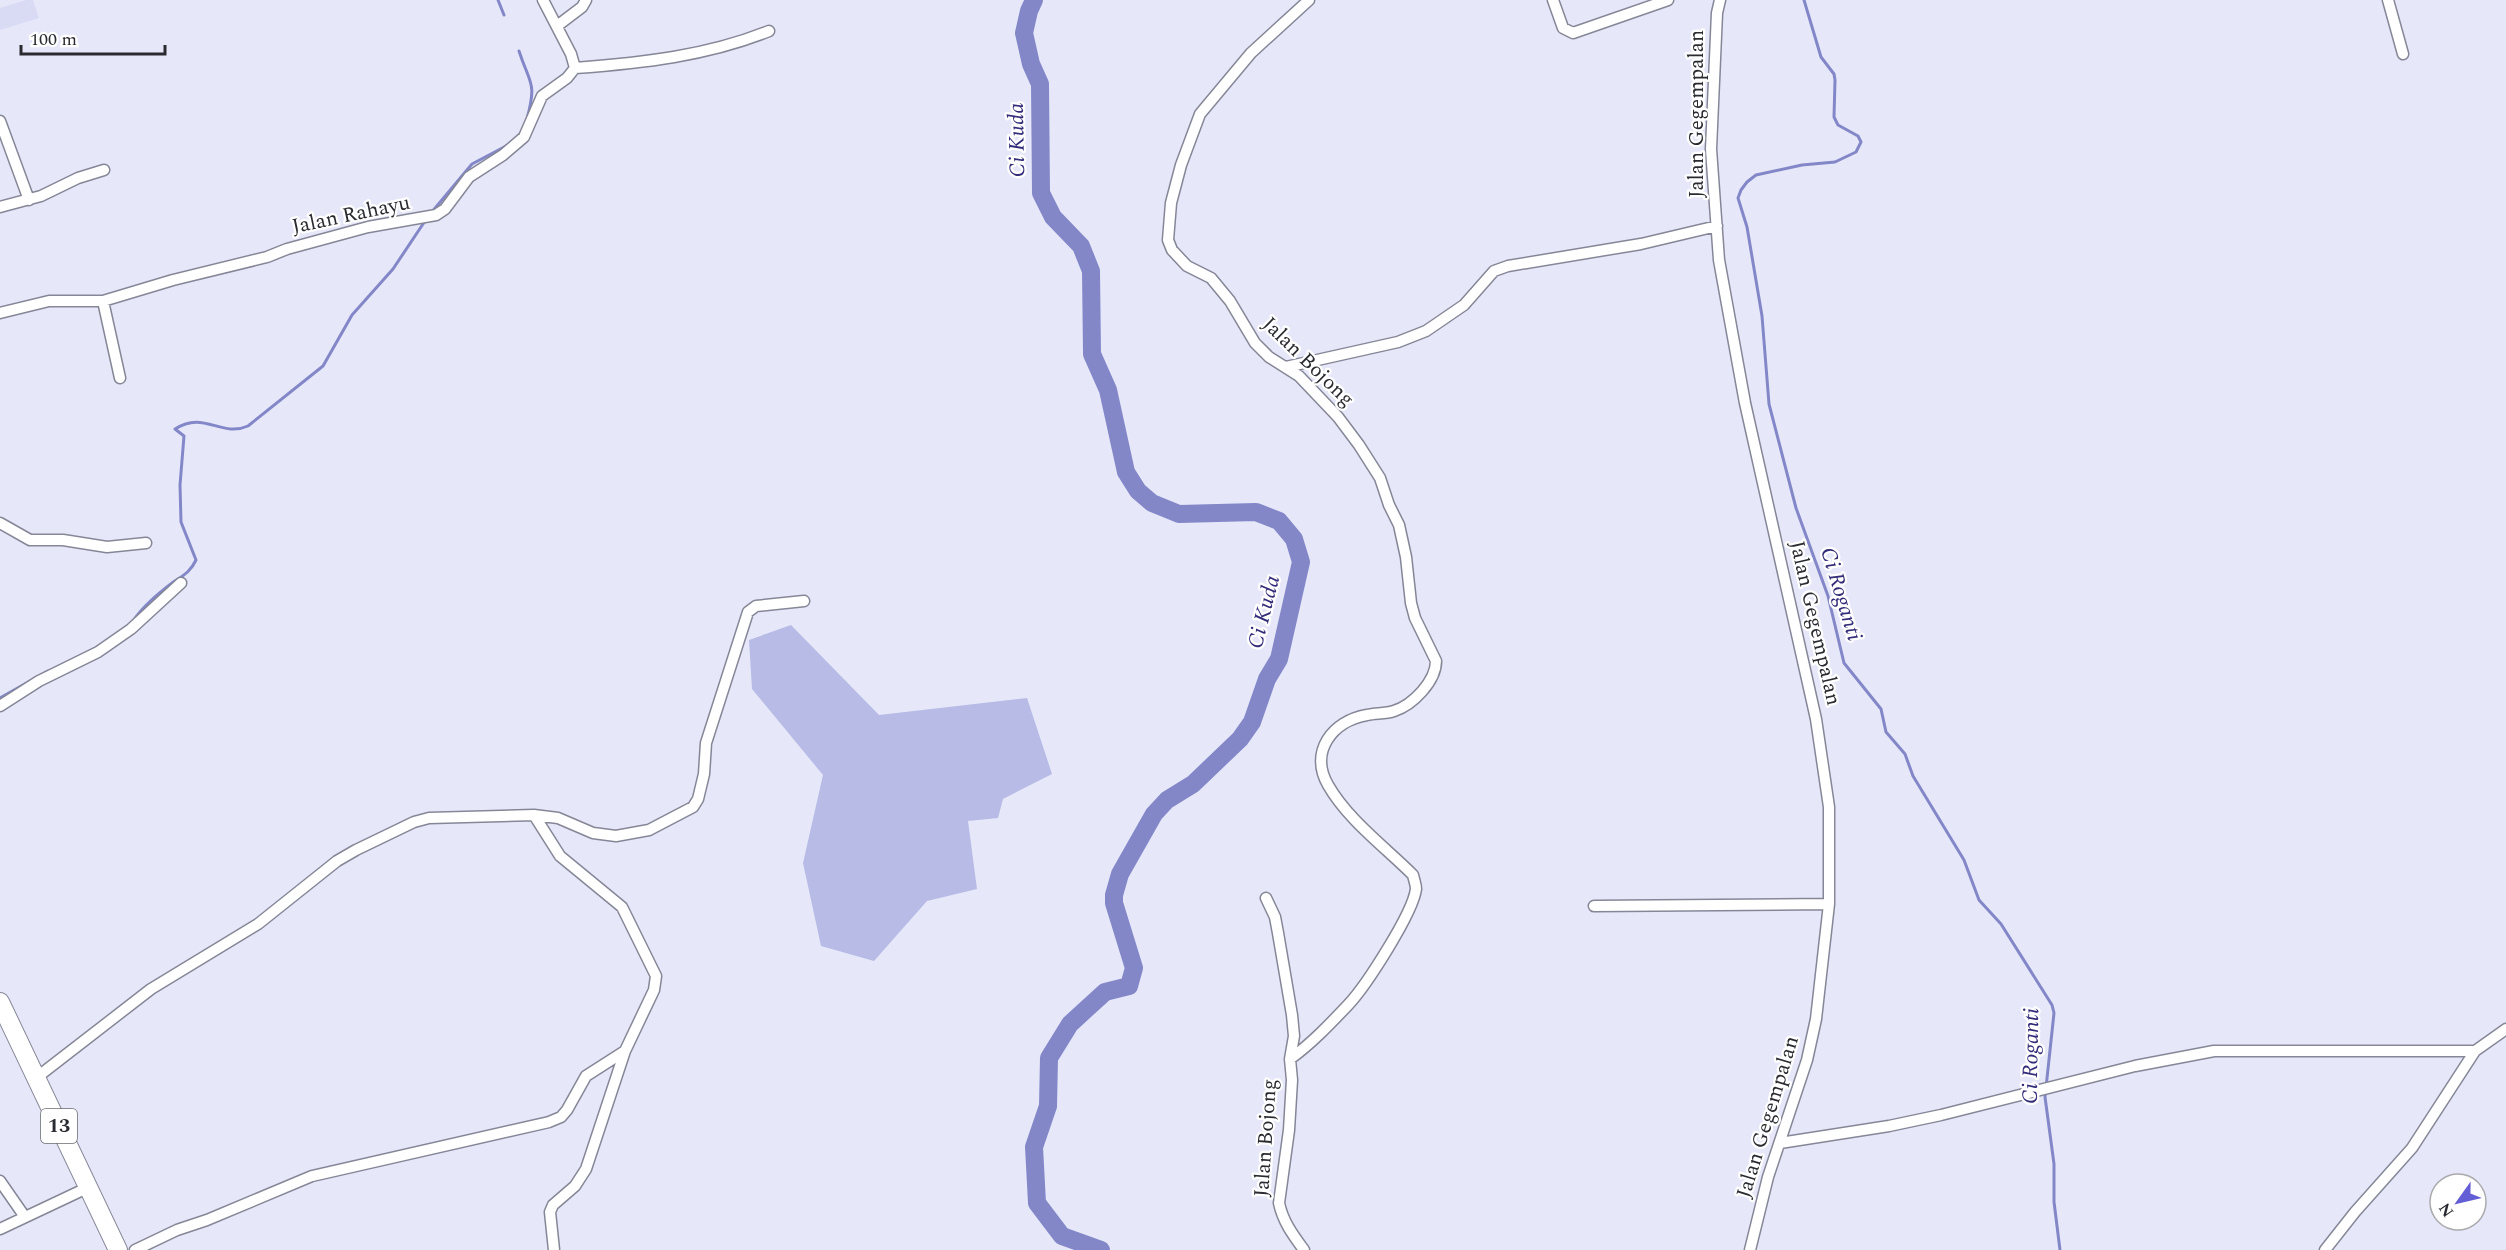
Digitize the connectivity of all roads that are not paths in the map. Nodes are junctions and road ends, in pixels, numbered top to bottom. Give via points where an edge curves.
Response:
1 (543, 0) edge
2 (586, 0) edge
3 (1309, 0) edge
4 (1553, 0) edge
5 (1668, 0) edge
6 (1720, 0) edge
7 (2388, 0) edge
8 (557, 26) junction
9 (769, 31) dead end
10 (2403, 54) dead end
11 (575, 68) junction
12 (0, 121) edge
13 (104, 170) dead end
14 (29, 200) junction
15 (0, 207) edge
16 (1717, 226) junction
17 (103, 301) junction
18 (0, 313) edge
19 (1286, 367) junction
20 (120, 378) dead end
21 (0, 523) edge
22 (146, 543) dead end
23 (181, 583) dead end
24 (804, 600) dead end
25 (0, 706) edge
26 (534, 815) junction
27 (1266, 898) dead end
28 (1828, 904) junction
29 (1594, 906) dead end
30 (0, 1002) edge
31 (2506, 1029) edge
32 (2475, 1050) junction
33 (626, 1052) junction
34 (1290, 1059) junction
35 (36, 1078) junction
36 (1780, 1143) junction
37 (0, 1181) edge
38 (89, 1187) junction
39 (25, 1217) junction
40 (0, 1229) edge
41 (118, 1250) edge
42 (135, 1250) edge
43 (554, 1250) edge
44 (1304, 1250) edge
45 (1750, 1250) edge
46 (2325, 1250) edge

1 - 8 street
2 - 8 street
3 - 19 street, Jalan Bojong via 1251,53 1200,114 1181,165 1168,228 1172,250 1187,266 1211,278 1255,343
4 - 5 street via 1563,28 1572,33
6 - 16 street, Jalan Gegempalan via 1711,149
7 - 10 street
8 - 11 street
9 - 11 street via 670,59
11 - 17 street, Jalan Rahayu via 542,96 524,137 503,156 469,177 445,209 427,218 368,227
12 - 14 street
13 - 14 street
14 - 15 street
16 - 19 street via 1641,244 1508,266 1494,271 1464,304 1426,331 1398,342
16 - 28 street, Jalan Gegempalan via 1719,260 1745,403 1816,719 1829,807
17 - 18 street, Jalan Rahayu via 49,301
17 - 20 street
19 - 34 street, Jalan Bojong via 1338,417 1380,478 1403,539 1415,618 1436,661 1436,668 1410,703 1342,726 1323,744 1320,766 1332,790 1364,828 1413,875 1416,885 1396,936 1359,990
21 - 22 street via 30,540 107,547
23 - 25 street via 131,629 98,652 39,681
24 - 26 street via 756,606 747,612 706,743 704,774 693,807 649,830 616,836 593,833 558,818
26 - 33 street via 560,856 622,907 656,976 654,990
26 - 35 street via 429,818 356,850 258,924 152,989
27 - 34 street, Jalan Bojong via 1275,917 1292,1015 1294,1043
28 - 29 street
28 - 36 street, Jalan Gegempalan via 1812,1041
30 - 35 highway, 13
31 - 32 street
32 - 36 street via 2214,1051 2135,1066 1889,1126
32 - 46 street via 2412,1148
33 - 42 street via 586,1076 561,1118 312,1176
33 - 43 street via 586,1169 550,1212
34 - 44 street, Jalan Bojong via 1289,1130 1279,1203 1289,1229
35 - 38 highway, 13
36 - 45 street, Jalan Gegempalan
37 - 39 street
38 - 39 street
38 - 41 highway, 13
39 - 40 street

